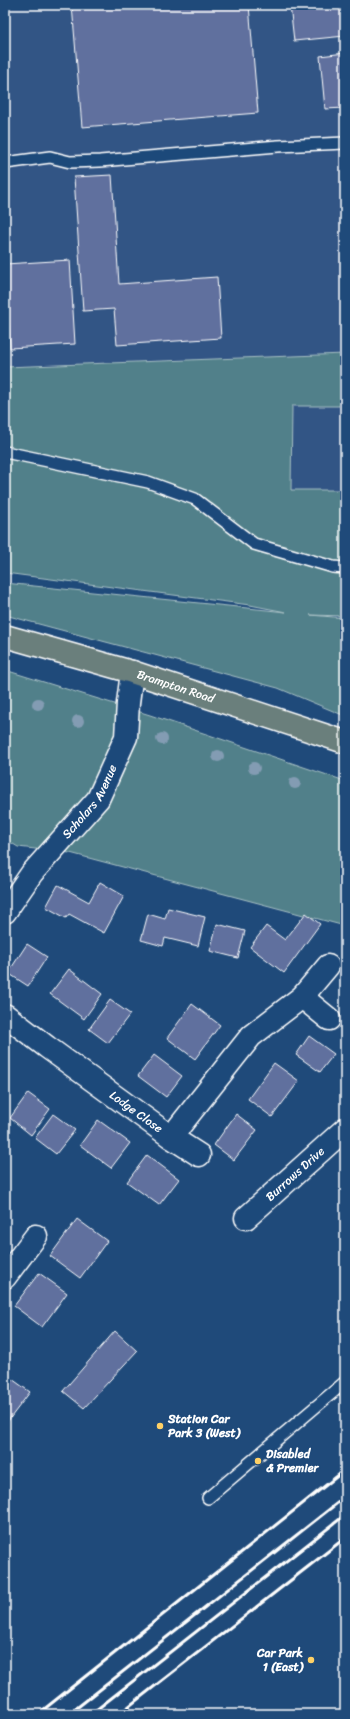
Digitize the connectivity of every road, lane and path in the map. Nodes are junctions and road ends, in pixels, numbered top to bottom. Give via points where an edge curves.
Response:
1 (345, 143) edge
2 (5, 163) edge
3 (5, 452) edge
4 (345, 568) edge
5 (5, 636) edge
6 (132, 672) junction
7 (345, 742) edge
8 (5, 912) edge
9 (328, 966) dead end
10 (302, 997) junction
11 (5, 1014) edge
12 (329, 1019) dead end
13 (345, 1129) edge
14 (171, 1137) junction
15 (198, 1155) dead end
16 (246, 1218) dead end
17 (36, 1236) dead end
18 (5, 1277) edge
19 (345, 1382) edge
20 (208, 1498) dead end

1 - 2 lane via 100,161 70,162 50,157
3 - 4 lane via 148,482 195,499 254,544 333,567
5 - 6 main road, Brampton Road
6 - 7 main road, Brampton Road
6 - 8 street, Scholars Avenue via 126,737 98,799 32,873
9 - 10 street, Lodge Close
10 - 12 street
10 - 14 street, Lodge Close via 251,1036
11 - 14 street, Lodge Close
13 - 16 street, Burrows Drive
14 - 15 street
17 - 18 street
19 - 20 lane

